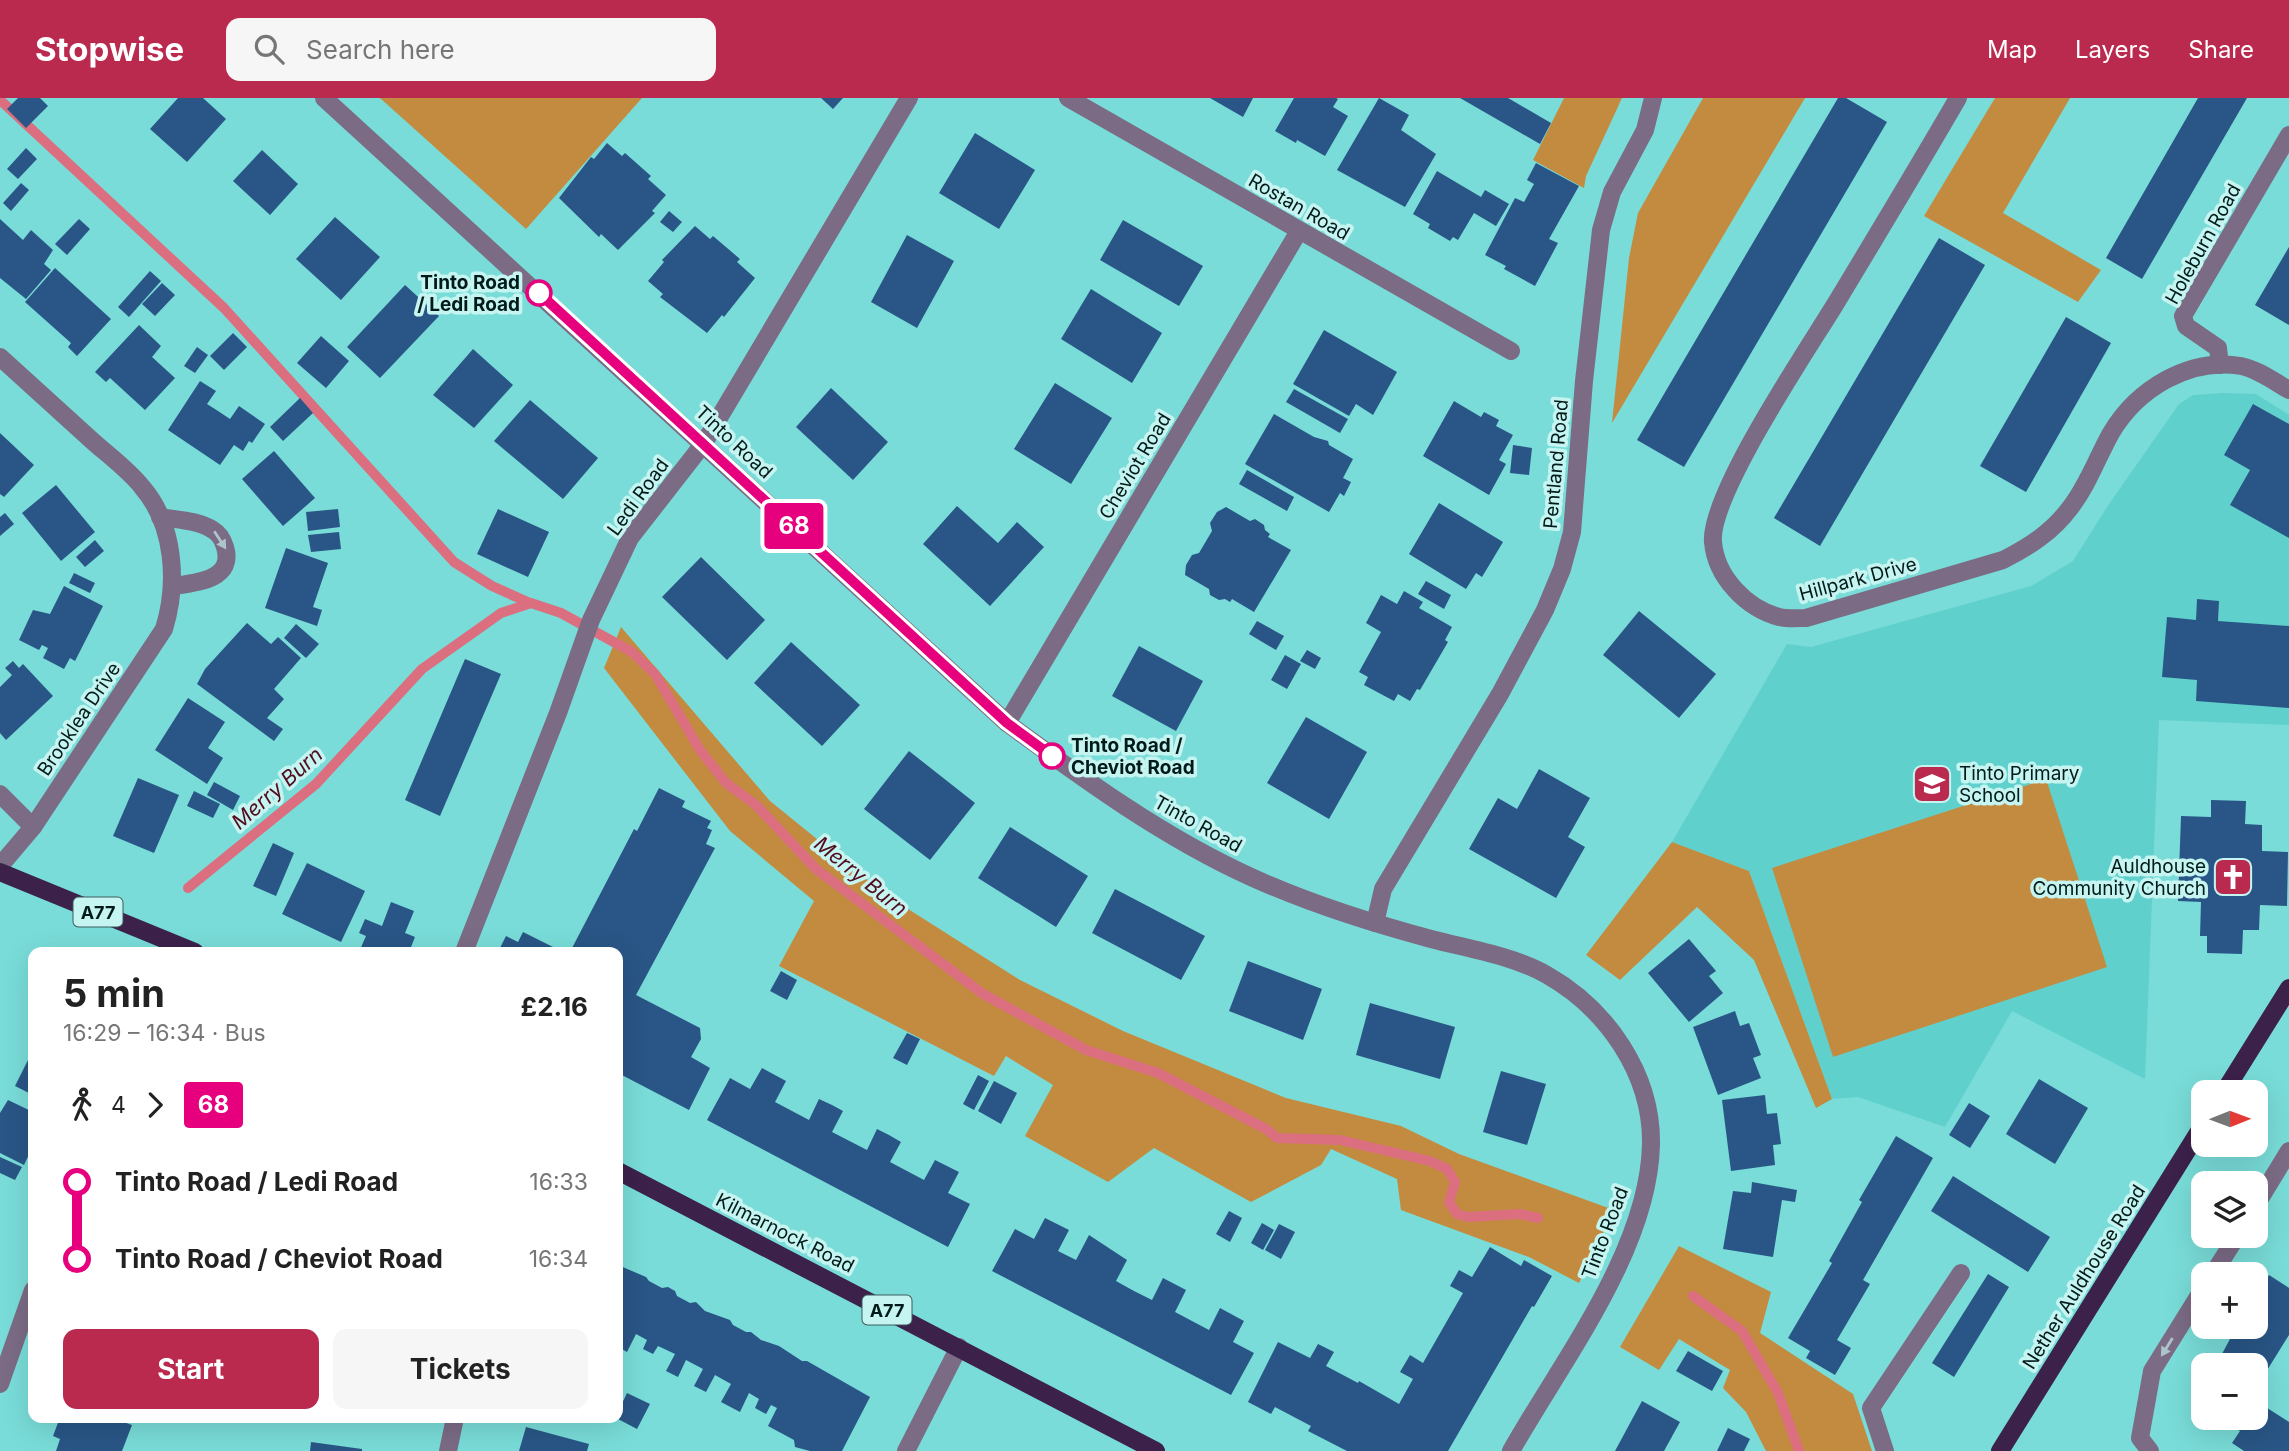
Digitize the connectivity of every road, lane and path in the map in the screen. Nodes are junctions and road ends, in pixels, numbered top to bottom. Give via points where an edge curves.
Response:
1 (324, 98) edge
2 (909, 98) edge
3 (1068, 98) edge
4 (1653, 98) edge
5 (1958, 98) edge
6 (2289, 135) edge
7 (1299, 231) junction
8 (1511, 351) dead end
9 (0, 357) edge
10 (2220, 365) junction
11 (2289, 390) edge
12 (704, 443) junction
13 (160, 517) junction
14 (173, 586) junction
15 (1007, 723) junction
16 (0, 794) edge
17 (33, 827) junction
18 (0, 866) edge
19 (0, 872) edge
20 (1375, 923) junction
21 (183, 947) edge
22 (466, 947) edge
23 (2289, 988) edge
24 (2232, 1080) edge
25 (2191, 1144) edge
26 (2289, 1151) edge
27 (623, 1174) edge
28 (2268, 1185) edge
29 (1961, 1273) dead end
30 (28, 1304) edge
31 (2191, 1308) edge
32 (959, 1347) junction
33 (0, 1384) edge
34 (454, 1423) edge
35 (447, 1451) edge
36 (906, 1451) edge
37 (1156, 1451) edge
38 (1511, 1451) edge
39 (1885, 1451) edge
40 (2000, 1451) edge
41 (2150, 1451) edge

1 - 12 street, Tinto Road
2 - 12 street, Ledi Road
3 - 7 street, Rostan Road
4 - 20 street, Pentland Road via 1645,130 1612,192 1601,230 1572,532 1562,569 1500,694 1383,889
5 - 10 street, Hillpark Drive via 1757,434 1722,501 1713,541 1729,583 1759,610 1806,618 2003,560 2047,533 2069,510 2132,404 2171,377
6 - 10 street, Holeburn Road via 2183,316 2186,326 2218,348
7 - 8 street, Rostan Road
7 - 15 street, Cheviot Road
9 - 13 street, Brooklea Drive via 143,488
10 - 11 street via 2244,366
12 - 15 street, Tinto Road
12 - 22 street, Ledi Road via 630,538 591,620
13 - 14 street, Brooklea Drive via 170,550
13 -> 14 street via 213,530 223,539 227,552 218,575
14 - 17 street, Brooklea Drive via 164,629
15 - 20 street, Tinto Road via 1166,832 1252,877
16 - 17 street
17 - 18 street, Brooklea Drive
19 - 21 main road, A77
20 - 38 street, Tinto Road via 1509,960 1545,973 1574,992 1623,1045 1647,1105 1651,1144 1639,1214 1589,1326
23 - 24 main road
25 - 40 main road, Nether Auldhouse Road
26 - 28 street
27 - 32 main road, Kilmarnock Road / A77
29 - 39 street via 1871,1408
30 - 33 street
31 -> 41 street via 2152,1371 2140,1437
32 - 36 street
32 - 37 main road, Kilmarnock Road / A77
34 - 35 street

